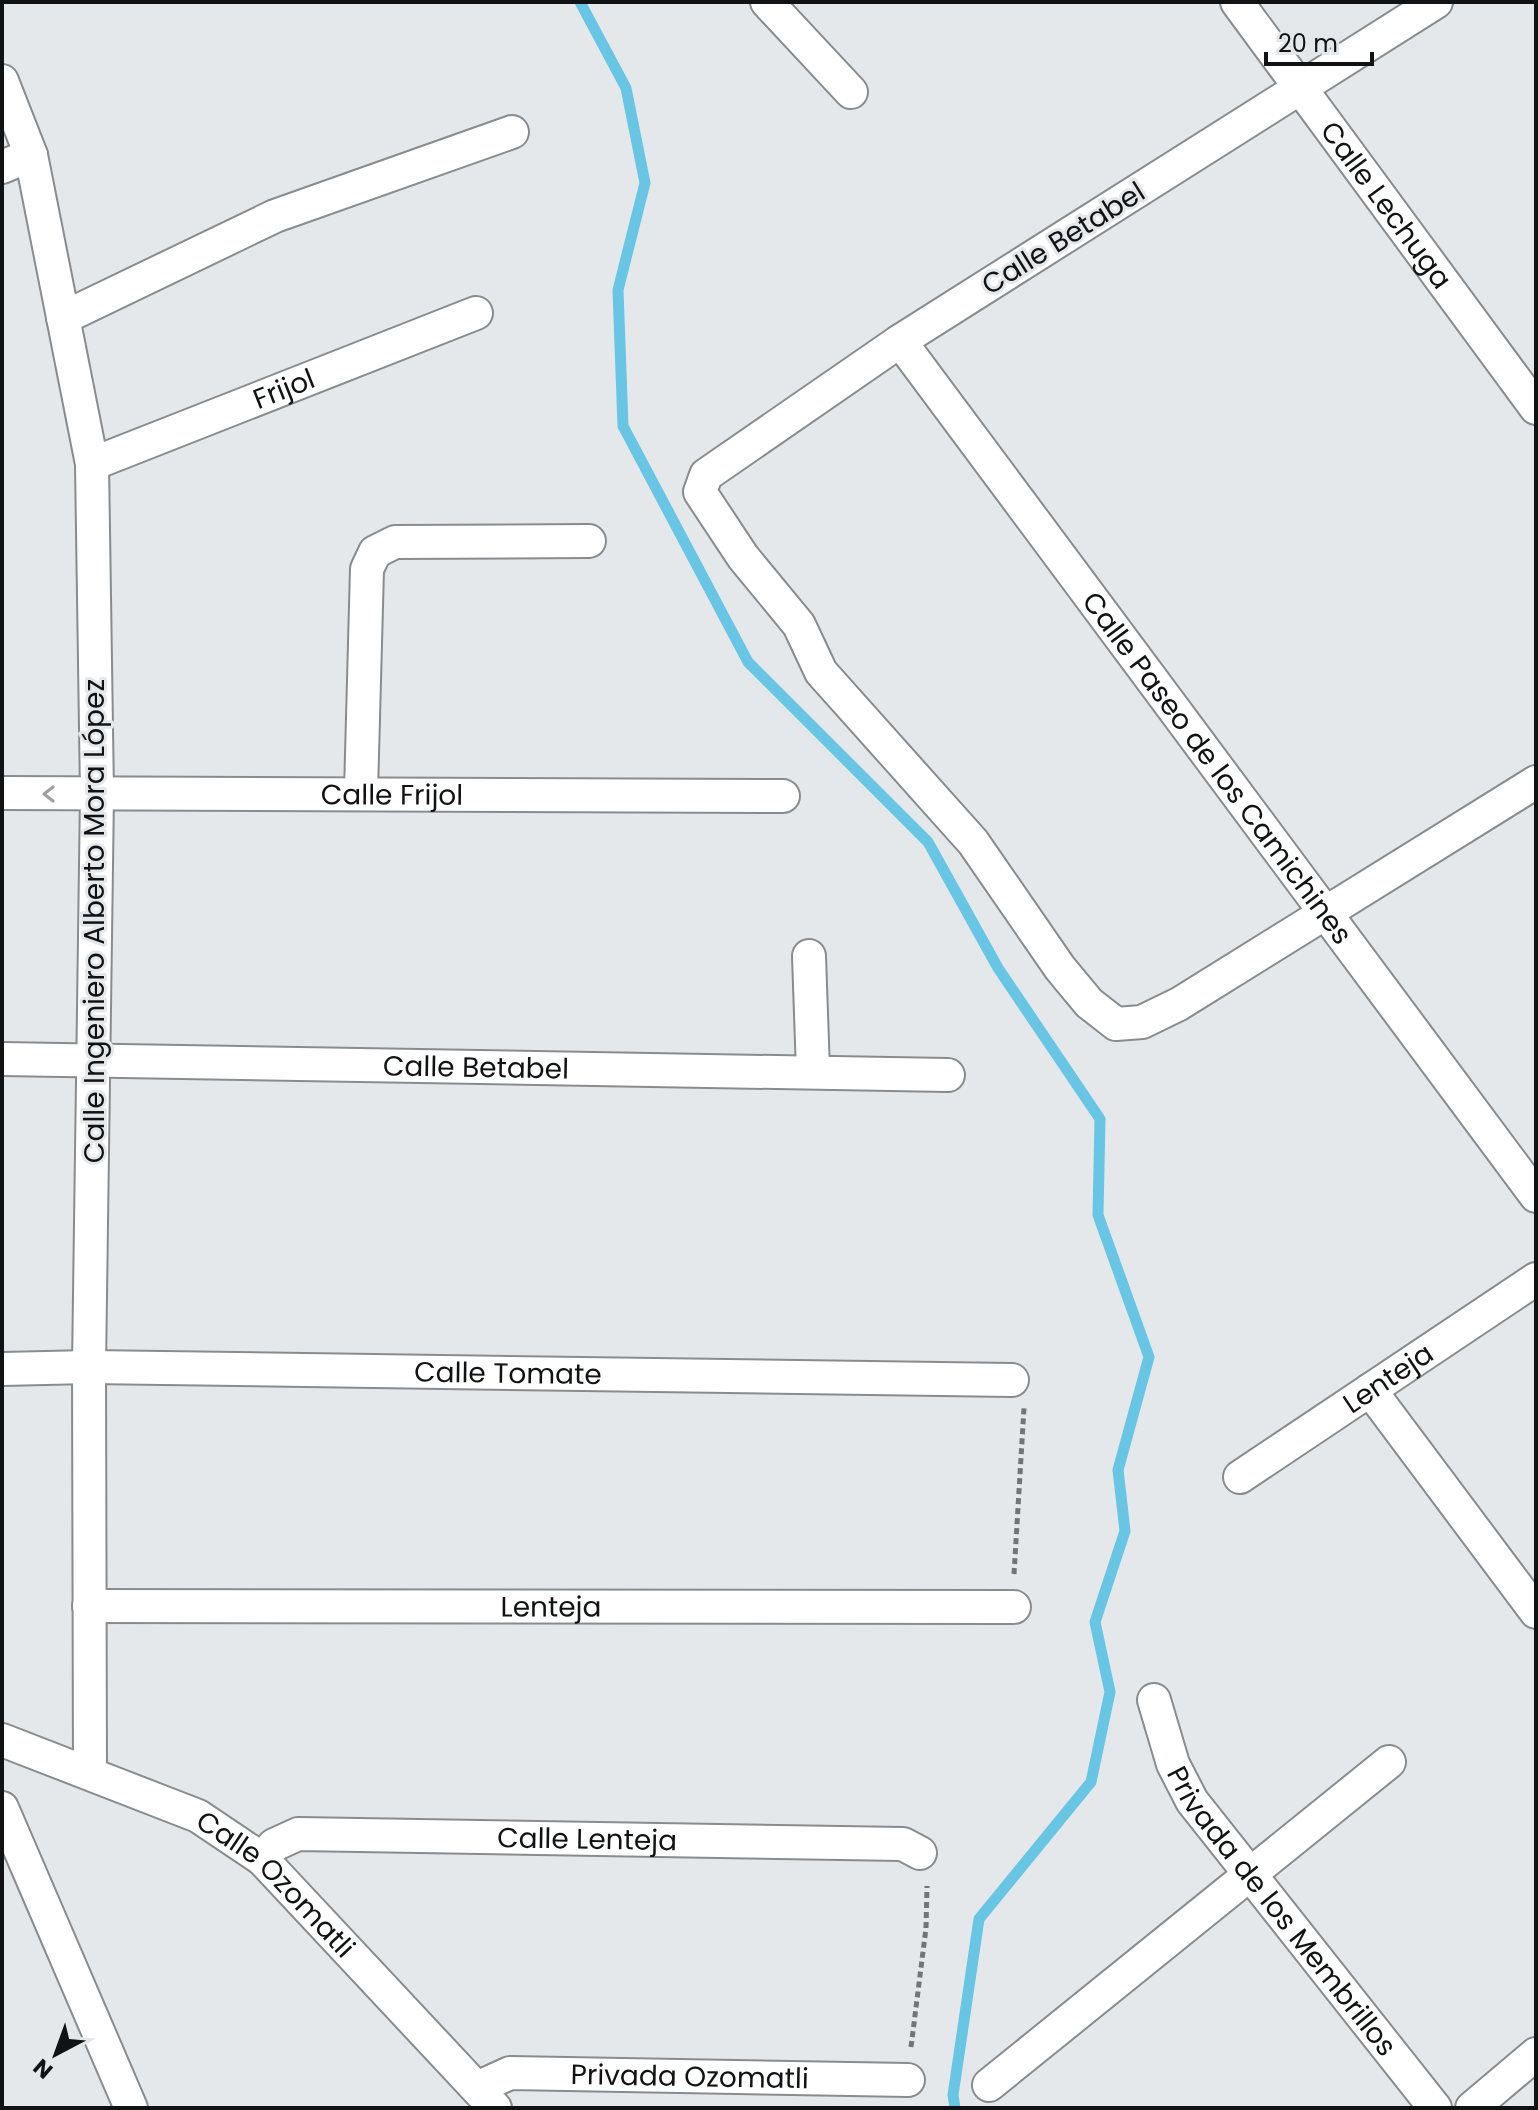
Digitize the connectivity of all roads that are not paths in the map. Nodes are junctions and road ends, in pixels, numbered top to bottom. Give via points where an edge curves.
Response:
1 (767, 2) edge
2 (1237, 2) edge
3 (1436, 2) edge
4 (2, 81) edge
5 (1300, 89) junction
6 (851, 92) dead end
7 (512, 132) dead end
8 (16, 161) edge
9 (476, 313) dead end
10 (63, 318) junction
11 (900, 341) junction
12 (1536, 408) edge
13 (92, 464) junction
14 (589, 541) dead end
15 (1536, 782) edge
16 (361, 792) junction
17 (2, 793) edge
18 (97, 794) junction
19 (783, 796) dead end
20 (1326, 913) junction
21 (809, 956) dead end
22 (2, 1059) edge
23 (96, 1061) junction
24 (813, 1071) junction
25 (948, 1075) dead end
26 (1536, 1196) edge
27 (1536, 1279) edge
28 (89, 1367) junction
29 (2, 1369) edge
30 (1012, 1380) road end
31 (1370, 1390) junction
32 (1240, 1477) dead end
33 (89, 1606) junction
34 (1014, 1607) road end
35 (1536, 1612) edge
36 (1154, 1700) dead end
37 (2, 1740) edge
38 (1389, 1762) dead end
39 (90, 1773) junction
40 (2, 1808) edge
41 (920, 1853) road end
42 (262, 1859) junction
43 (1248, 1876) junction
44 (1536, 2054) edge
45 (908, 2080) road end
46 (989, 2085) dead end
47 (486, 2098) edge
48 (131, 2108) edge
49 (1435, 2108) edge
50 (1472, 2108) edge

1 - 6 street
2 - 5 street, Calle Lechuga
3 - 5 street, Calle Betabel
4 - 8 street, Calle Ingeniero Alberto Mora López
5 - 11 street, Calle Betabel
5 - 12 street, Calle Lechuga
7 - 10 street via 275,216
8 - 10 street, Calle Ingeniero Alberto Mora López
9 - 13 street, Frijol
10 - 13 street, Calle Ingeniero Alberto Mora López
11 - 20 street, Calle Paseo de los Camichines
11 - 20 street, Calle Betabel via 706,475 699,486 743,557 799,625 821,672 973,842 1060,968 1089,1003 1116,1024 1142,1022 1179,1004
13 - 18 street, Calle Ingeniero Alberto Mora López
14 - 16 street via 395,542 375,552 367,569
15 - 20 street
16 - 18 street, Calle Frijol
16 - 19 street, Calle Frijol
18 -> 17 street, Calle Frijol
18 - 23 street, Calle Ingeniero Alberto Mora López
20 - 26 street, Calle Paseo de los Camichines
21 - 24 street
22 - 23 street, Calle Betabel
23 - 24 street, Calle Betabel
23 - 28 street, Calle Ingeniero Alberto Mora López
24 - 25 street, Calle Betabel
27 - 31 street, Lenteja
28 - 29 street, Calle Tomate
28 - 30 street, Calle Tomate
28 - 33 street, Calle Ingeniero Alberto Mora López
31 - 32 street, Lenteja
31 - 35 street
33 - 34 street, Lenteja
33 - 39 street, Calle Ingeniero Alberto Mora López
36 - 43 street, Privada de los Membrillos via 1181,1783
37 - 39 street, Calle Ozomatli
38 - 43 street
39 - 42 street, Calle Ozomatli via 198,1816
40 - 48 street
41 - 42 street, Calle Lenteja via 903,1844 298,1834 274,1845
42 - 47 street, Calle Ozomatli
43 - 46 street
43 - 49 street, Privada de los Membrillos
44 - 50 street
45 - 47 street, Privada Ozomatli via 510,2073

